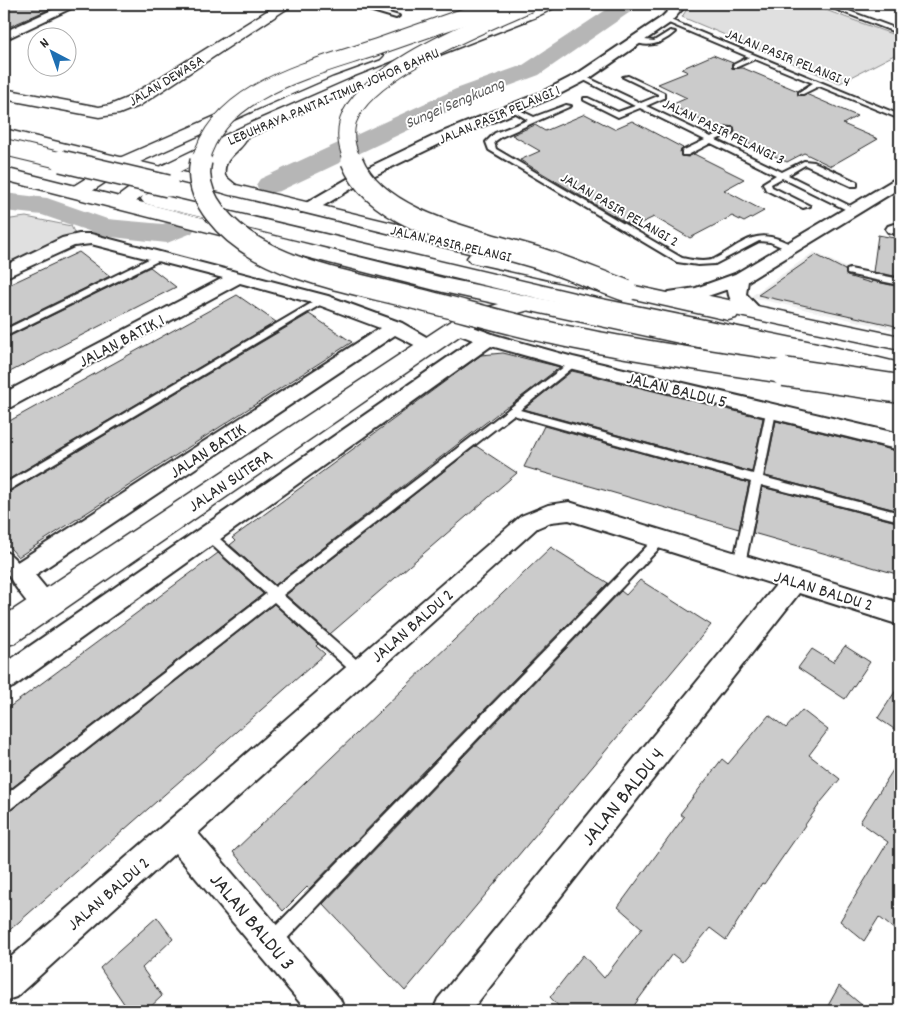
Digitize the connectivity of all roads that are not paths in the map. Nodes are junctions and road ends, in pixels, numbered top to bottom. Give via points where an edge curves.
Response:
1 (74, 4) edge
2 (287, 4) edge
3 (352, 4) edge
4 (493, 4) edge
5 (500, 4) edge
6 (528, 4) edge
7 (551, 4) edge
8 (681, 4) edge
9 (825, 4) edge
10 (396, 16) dead end
11 (900, 22) edge
12 (669, 26) junction
13 (889, 28) junction
14 (900, 32) edge
15 (4, 36) edge
16 (754, 57) junction
17 (735, 66) dead end
18 (582, 77) junction
19 (626, 77) dead end
20 (817, 84) junction
21 (800, 92) dead end
22 (4, 94) edge
23 (586, 99) dead end
24 (568, 106) dead end
25 (640, 106) junction
26 (513, 109) junction
27 (900, 117) edge
28 (534, 120) junction
29 (250, 130) junction
30 (730, 130) dead end
31 (4, 138) edge
32 (711, 140) junction
33 (32, 141) junction
34 (685, 153) dead end
35 (4, 158) edge
36 (123, 163) junction
37 (164, 172) junction
38 (6, 173) edge
39 (782, 175) junction
40 (900, 182) edge
41 (854, 184) dead end
42 (233, 191) junction
43 (79, 192) junction
44 (123, 202) junction
45 (298, 206) junction
46 (806, 206) dead end
47 (854, 210) junction
48 (791, 248) junction
49 (161, 256) junction
50 (850, 272) dead end
51 (4, 273) edge
52 (238, 278) junction
53 (741, 278) junction
54 (900, 282) edge
55 (443, 285) junction
56 (627, 291) junction
57 (675, 296) junction
58 (322, 300) junction
59 (525, 304) junction
60 (755, 312) junction
61 (395, 327) junction
62 (457, 327) junction
63 (4, 334) edge
64 (488, 339) junction
65 (900, 343) edge
66 (428, 346) junction
67 (900, 351) edge
68 (573, 363) junction
69 (900, 371) edge
70 (900, 382) edge
71 (900, 389) edge
72 (4, 402) edge
73 (512, 411) junction
74 (771, 412) junction
75 (900, 442) edge
76 (756, 480) junction
77 (4, 489) edge
78 (182, 512) junction
79 (900, 517) edge
80 (208, 535) junction
81 (661, 539) junction
82 (11, 564) edge
83 (738, 564) junction
84 (794, 581) junction
85 (275, 595) junction
86 (45, 605) junction
87 (900, 614) edge
88 (4, 633) edge
89 (360, 671) junction
90 (4, 679) edge
91 (4, 805) edge
92 (177, 832) junction
93 (271, 943) junction
94 (4, 985) edge
95 (328, 1011) edge
96 (450, 1011) edge

1 - 15 street
2 - 22 main road, JALAN DEWASA via 132,102 113,110 83,111
3 - 10 lane
4 - 36 main road, LEBUHRAYA PANTAI TIMUR JOHOR BAHRU via 447,29 327,73
5 - 71 main road, bridge via 304,71 252,95 216,126 201,151 201,191 214,214 256,249 284,263 323,275 558,334 766,370
6 - 56 main road, bridge via 438,46 383,80 351,114 345,141 348,153 363,181 390,204 415,218
7 - 29 main road, LEBUHRAYA PANTAI TIMUR JOHOR BAHRU via 348,86
8 - 12 street, JALAN PASIR PELANGI 1
9 - 13 lane
11 - 13 lane
12 - 16 lane, JALAN PASIR PELANGI 4
12 - 18 street, JALAN PASIR PELANGI 1 via 636,41
13 - 14 lane
16 - 17 lane
16 - 20 lane, JALAN PASIR PELANGI 4
18 - 25 lane, JALAN PASIR PELANGI 3
18 - 26 street, JALAN PASIR PELANGI 1
19 - 25 lane via 661,93 662,96
20 - 21 lane
20 - 27 lane, JALAN PASIR PELANGI 4
23 - 25 lane via 618,115
24 - 28 lane, JALAN PASIR PELANGI 2
25 - 32 lane, JALAN PASIR PELANGI 3
26 - 28 lane
26 - 45 street, JALAN PASIR PELANGI 1 via 445,136
28 - 48 lane, JALAN PASIR PELANGI 2 via 498,136 490,142 493,150 680,260 716,261 754,239 764,237
29 - 37 main road, LEBUHRAYA PANTAI TIMUR JOHOR BAHRU
29 - 42 main road via 227,150 215,167 216,178
30 - 32 lane
31 - 33 main road, JALAN PASIR PELANGI
31 - 56 main road, bridge via 267,212
32 - 34 lane
32 - 39 lane, JALAN PASIR PELANGI 3
33 - 35 main road
33 - 36 main road, JALAN PASIR PELANGI
36 - 37 main road, JALAN PASIR PELANGI
36 - 43 main road, LEBUHRAYA PANTAI TIMUR JOHOR BAHRU
37 - 42 main road, JALAN PASIR PELANGI
37 - 44 main road, LEBUHRAYA PANTAI TIMUR JOHOR BAHRU
38 - 43 main road
38 - 69 main road, bridge
39 - 41 lane via 804,163
39 - 46 lane via 767,183 769,188
39 - 47 lane, JALAN PASIR PELANGI 3
40 - 47 street
42 - 45 main road, JALAN PASIR PELANGI
43 - 44 main road
44 - 55 main road, bridge
45 - 57 main road, JALAN PASIR PELANGI
47 - 48 street
48 - 53 street
49 - 51 street via 79,239
49 - 52 street
49 - 63 lane
50 - 54 lane
52 - 58 street
52 - 72 street, JALAN BATIK 1
53 - 57 street via 698,293
53 - 60 street via 736,293
55 - 59 main road
55 - 62 main road via 457,303
56 - 67 main road
57 - 60 main road, JALAN PASIR PELANGI
58 - 61 street
58 - 77 lane
59 - 62 main road, JALAN SUTERA via 474,318
59 - 70 main road
60 - 65 main road, JALAN PASIR PELANGI
61 - 66 street
61 - 82 street, JALAN BATIK
62 - 64 street, JALAN BALDU 5
62 - 66 main road, JALAN SUTERA
64 - 68 street, JALAN BALDU 5
64 - 80 street
66 - 78 main road, JALAN SUTERA
68 - 73 lane
68 - 74 street, JALAN BALDU 5
73 - 76 lane
73 - 85 lane
74 - 75 street, JALAN BALDU 5
74 - 76 lane
76 - 79 lane
76 - 83 lane
78 - 80 street
78 - 86 main road, JALAN SUTERA
80 - 85 lane
80 - 90 street
81 - 83 street, JALAN BALDU 2
81 - 89 street, JALAN BALDU 2 via 569,511 548,514 530,522
81 - 93 lane
82 - 86 street, JALAN BATIK
83 - 84 street, JALAN BALDU 2
84 - 87 street, JALAN BALDU 2
84 - 96 street, JALAN BALDU 4
85 - 89 lane
85 - 91 lane
86 - 88 main road, JALAN SUTERA
89 - 92 street, JALAN BALDU 2
92 - 93 street, JALAN BALDU 3
92 - 94 street, JALAN BALDU 2
93 - 95 street, JALAN BALDU 3

